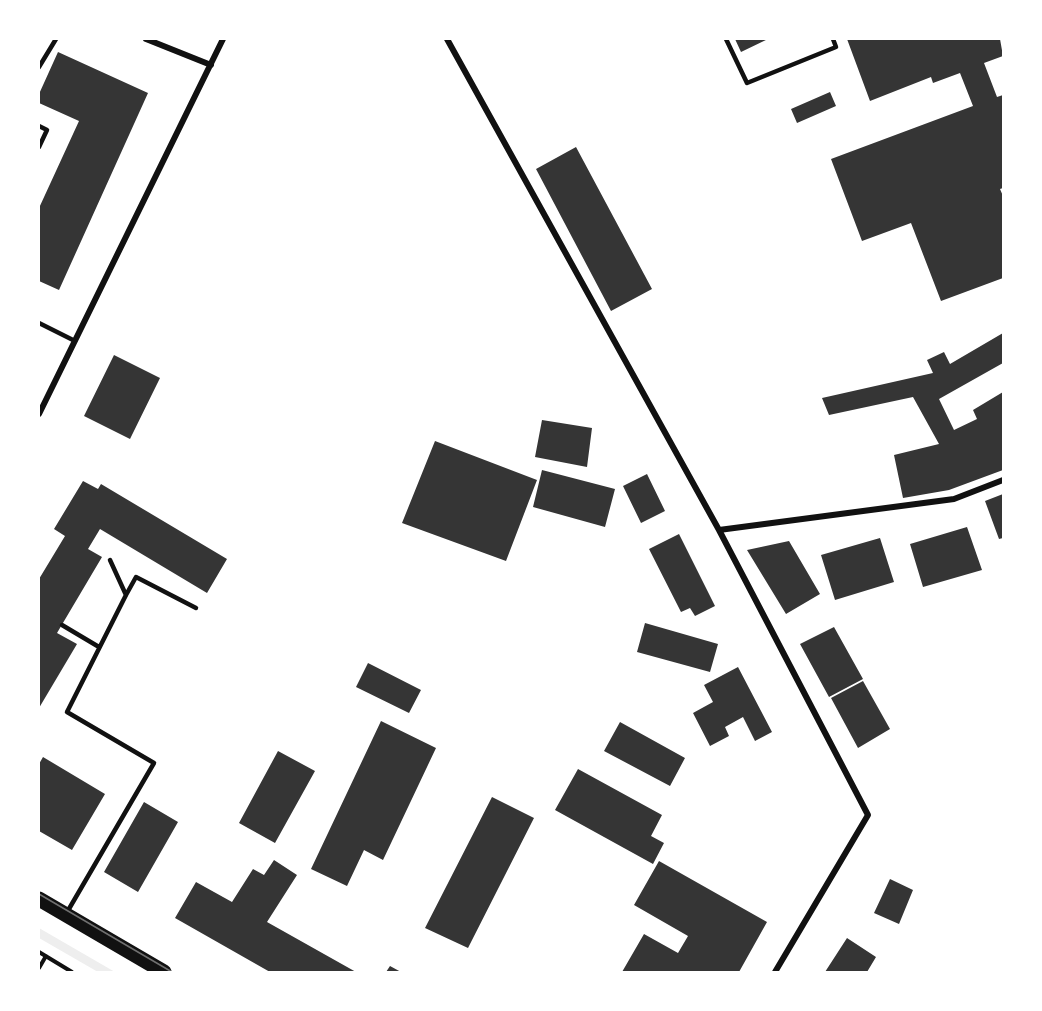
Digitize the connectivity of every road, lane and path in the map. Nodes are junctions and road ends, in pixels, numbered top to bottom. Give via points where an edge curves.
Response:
1 (56, 39) edge
2 (146, 39) edge
3 (224, 39) edge
4 (447, 39) edge
5 (726, 39) edge
6 (833, 39) edge
7 (211, 66) junction
8 (39, 67) edge
9 (39, 126) edge
10 (39, 147) edge
11 (39, 323) edge
12 (75, 341) junction
13 (39, 414) edge
14 (1003, 480) edge
15 (719, 530) junction
16 (110, 560) dead end
17 (126, 596) junction
18 (196, 608) dead end
19 (62, 625) dead end
20 (99, 647) junction
21 (39, 899) edge
22 (66, 914) junction
23 (39, 952) edge
24 (46, 956) junction
25 (39, 968) edge
26 (72, 972) edge
27 (164, 972) edge
28 (775, 972) edge

1 - 8 lane
2 - 7 street
3 - 7 street
4 - 15 street
5 - 6 lane via 747,83 836,47
7 - 12 street
9 - 10 lane via 47,130
11 - 12 lane
12 - 13 street
14 - 15 street via 954,499
15 - 28 street via 868,815
16 - 17 lane
17 - 18 lane via 136,577
17 - 20 lane
19 - 20 lane
20 - 22 lane via 68,712 154,763
21 - 22 main road
22 - 27 main road
23 - 24 path
24 - 25 path
24 - 26 path

